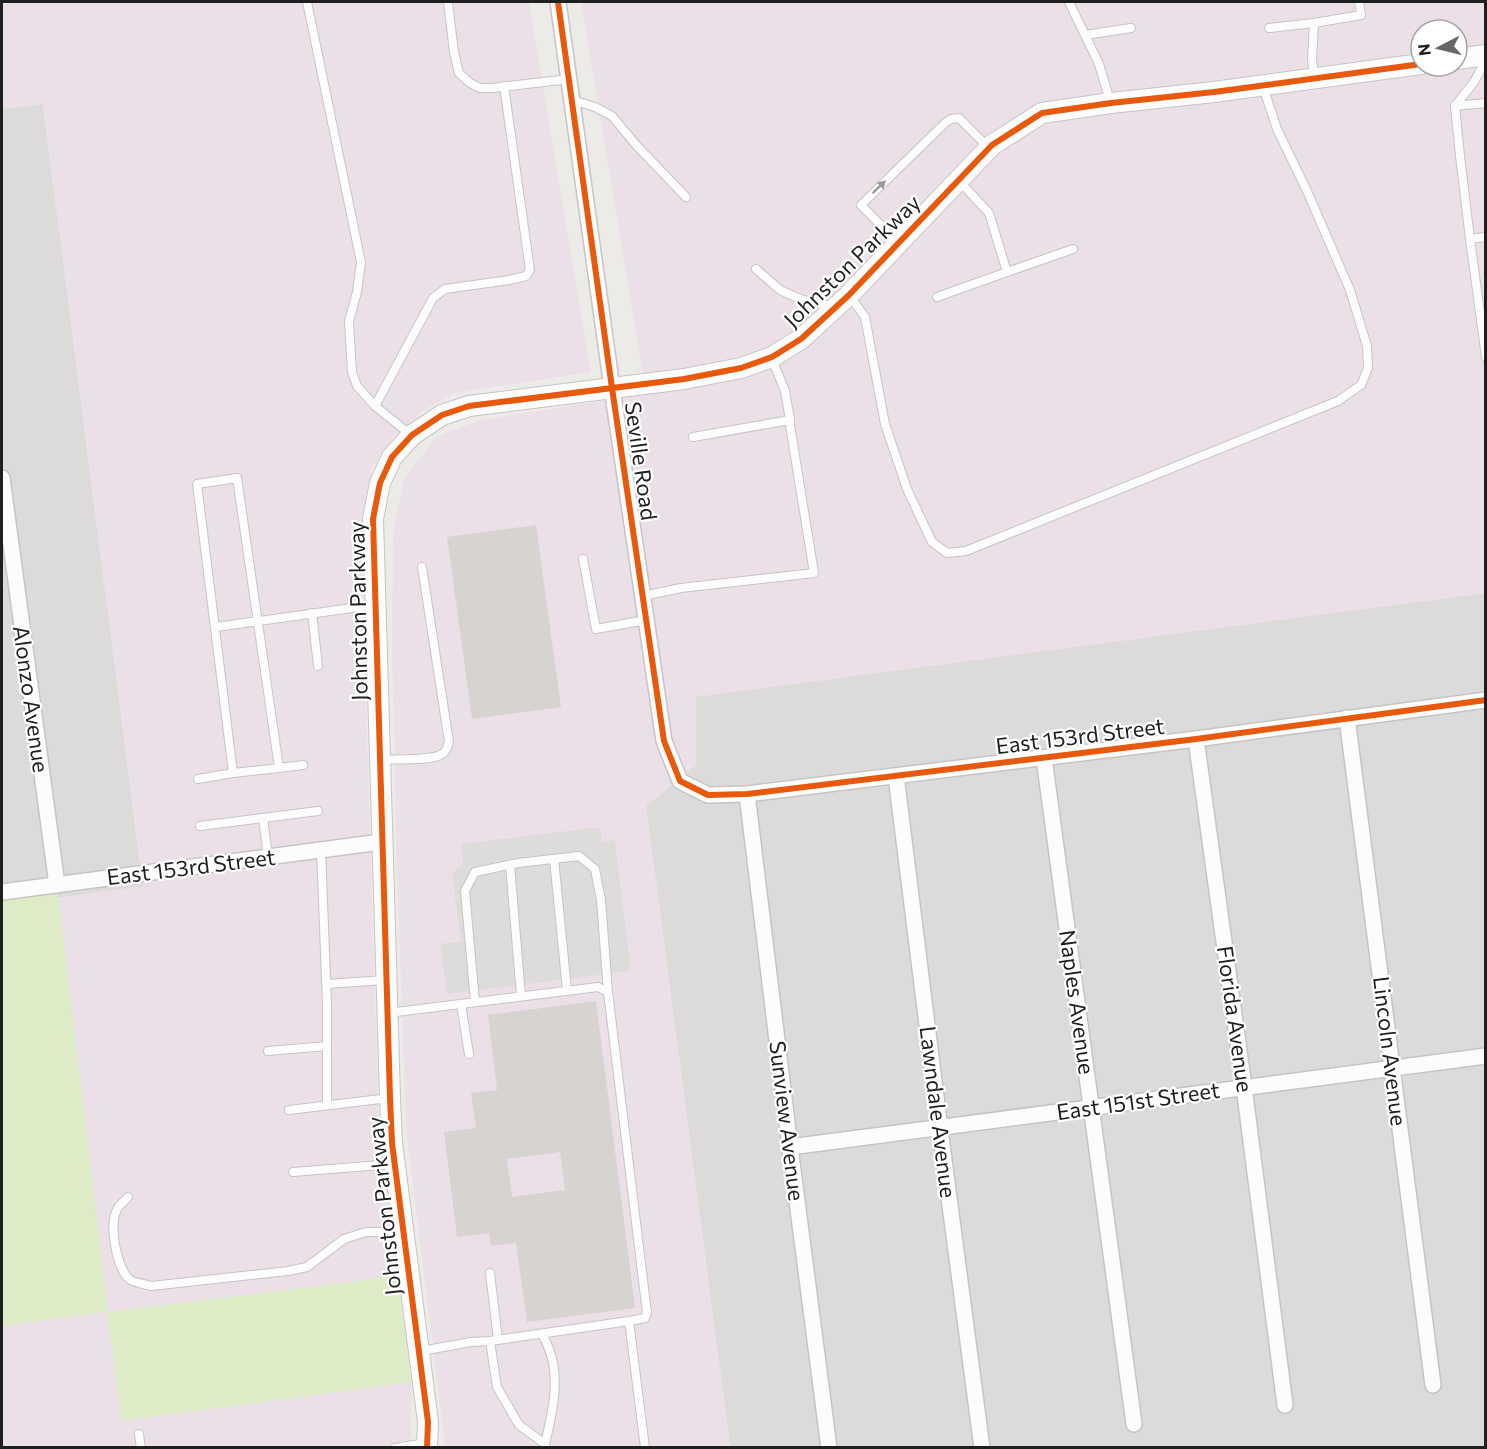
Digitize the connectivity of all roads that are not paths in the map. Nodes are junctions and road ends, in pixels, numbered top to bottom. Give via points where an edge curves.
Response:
1 (308, 2) edge
2 (448, 2) edge
3 (558, 2) edge
4 (1069, 2) edge
5 (1359, 2) edge
6 (1314, 23) junction
7 (1131, 28) dead end
8 (1269, 28) dead end
9 (1085, 35) junction
10 (1485, 57) edge
11 (1469, 58) edge
12 (1409, 66) edge
13 (1315, 78) junction
14 (569, 79) junction
15 (504, 86) junction
16 (1262, 86) junction
17 (572, 100) junction
18 (1111, 103) junction
19 (1485, 103) edge
20 (1455, 106) junction
21 (989, 149) junction
22 (959, 180) junction
23 (686, 197) dead end
24 (1485, 237) edge
25 (1470, 239) junction
26 (898, 243) junction
27 (1073, 249) dead end
28 (756, 269) dead end
29 (1007, 272) junction
30 (937, 297) dead end
31 (842, 301) junction
32 (772, 357) junction
33 (1485, 357) edge
34 (612, 388) junction
35 (375, 406) junction
36 (789, 419) junction
37 (412, 435) junction
38 (693, 437) dead end
39 (2, 478) edge
40 (5, 533) edge
41 (583, 559) dead end
42 (422, 567) dead end
43 (643, 596) junction
44 (375, 606) junction
45 (312, 613) junction
46 (646, 620) junction
47 (258, 621) junction
48 (216, 627) junction
49 (318, 666) dead end
50 (1485, 700) edge
51 (1347, 718) junction
52 (1196, 739) junction
53 (1044, 758) junction
54 (379, 760) junction
55 (303, 765) dead end
56 (279, 768) junction
57 (233, 774) junction
58 (896, 776) junction
59 (198, 779) dead end
60 (680, 781) joint
61 (747, 794) junction
62 (318, 811) dead end
63 (263, 818) junction
64 (200, 826) dead end
65 (381, 842) junction
66 (321, 850) junction
67 (268, 857) junction
68 (554, 859) junction
69 (510, 865) junction
70 (57, 885) junction
71 (2, 892) edge
72 (387, 980) junction
73 (327, 984) junction
74 (567, 990) junction
75 (608, 992) junction
76 (521, 996) junction
77 (475, 1002) junction
78 (461, 1004) junction
79 (387, 1013) junction
80 (327, 1046) junction
81 (268, 1051) dead end
82 (469, 1054) dead end
83 (1485, 1056) edge
84 (1392, 1069) junction
85 (1244, 1087) junction
86 (390, 1098) junction
87 (327, 1105) junction
88 (1091, 1108) junction
89 (289, 1110) dead end
90 (940, 1127) junction
91 (790, 1147) junction
92 (395, 1164) junction
93 (293, 1172) dead end
94 (128, 1197) dead end
95 (404, 1232) junction
96 (490, 1273) dead end
97 (629, 1321) junction
98 (542, 1334) junction
99 (494, 1340) junction
100 (419, 1351) junction
101 (1433, 1385) dead end
102 (1285, 1406) dead end
103 (1134, 1424) dead end
104 (139, 1434) dead end
105 (427, 1445) edge
106 (546, 1446) edge
107 (141, 1448) edge
108 (395, 1448) edge
109 (645, 1448) edge
110 (829, 1448) edge
111 (982, 1448) edge

1 - 35 lane via 361,262 350,321 352,372 357,386
2 - 15 lane via 459,73 480,88
3 - 14 street, Seville Road
4 - 9 lane
5 - 6 lane via 1361,15
6 - 8 lane
6 - 13 lane
7 - 9 lane
9 - 18 lane
10 - 11 street
10 - 20 lane via 1474,82
12 - 13 street, Johnston Parkway
13 - 16 street, Johnston Parkway
14 - 15 lane
14 - 17 street, Seville Road
15 - 35 lane via 530,270 526,276 445,290 433,298
16 - 18 street, Johnston Parkway
16 - 31 lane via 1276,129 1350,290 1367,346 1368,368 1361,385 1338,401 966,551 947,554 932,542 907,489 885,423 865,317
17 - 23 lane via 612,116
17 - 34 street, Seville Road
18 - 21 street, Johnston Parkway via 1042,113
19 - 20 lane
20 - 25 lane
21 - 22 street, Johnston Parkway
26 -> 21 lane via 861,205 951,119 959,118
22 - 26 street, Johnston Parkway
22 - 29 lane via 989,213
24 - 25 lane
25 - 33 lane
26 - 31 street, Johnston Parkway
27 - 29 lane
28 - 31 lane via 780,290 801,299
29 - 30 lane
31 - 32 street, Johnston Parkway via 801,339
32 - 34 street, Johnston Parkway via 741,368
32 - 36 lane via 785,391
34 - 37 street, Johnston Parkway via 469,406 442,415
34 - 43 street, Seville Road
35 - 37 lane
36 - 38 lane
36 - 43 lane via 814,573
37 - 44 street, Johnston Parkway via 392,457 380,483 373,519
39 - 40 street, Alonzo Avenue
40 - 70 street, Alonzo Avenue
41 - 46 lane via 596,629
42 - 54 lane via 449,742 441,755 432,758
43 - 46 street, Seville Road
44 - 45 lane
44 - 54 street, Johnston Parkway
45 - 47 lane
45 - 49 lane
46 - 60 street, Seville Road via 664,741
47 - 48 lane
47 - 48 lane via 237,478 207,482 197,484
47 - 56 lane
48 - 57 lane
50 - 51 street, East 153rd Street
51 - 52 street, East 153rd Street
51 - 84 street, Lincoln Avenue
52 - 53 street, East 153rd Street
52 - 85 street, Florida Avenue
53 - 58 street, East 153rd Street
53 - 88 street, Naples Avenue
54 - 65 street, Johnston Parkway
55 - 56 lane
56 - 57 lane
57 - 59 lane
58 - 61 street, East 153rd Street
58 - 90 street, Lawndale Avenue
60 - 61 street, East 153rd Street via 708,795
61 - 91 street, Sunview Avenue
62 - 63 lane
63 - 64 lane
63 - 67 lane
65 - 66 street, East 153rd Street
65 - 72 street, Johnston Parkway
66 - 67 street, East 153rd Street
66 - 73 lane
67 - 70 street, East 153rd Street
68 - 69 lane
68 - 74 lane
68 - 75 lane via 579,856 595,869
69 - 76 lane
69 - 77 lane via 475,872 465,891
70 - 71 street, East 153rd Street
72 - 73 lane
72 - 79 street, Johnston Parkway
73 - 80 lane
74 - 75 lane via 598,987
74 - 76 lane
75 - 97 lane via 646,1313 645,1318
76 - 77 lane
77 - 78 lane
78 - 79 lane
78 - 82 lane
79 - 86 street, Johnston Parkway
80 - 81 lane
80 - 87 lane
83 - 84 street, East 151st Street
84 - 85 street, East 151st Street
84 - 101 street, Lincoln Avenue
85 - 88 street, East 151st Street
85 - 102 street, Florida Avenue
86 - 87 lane
86 - 92 street, Johnston Parkway
87 - 89 lane
88 - 90 street, East 151st Street
88 - 103 street, Naples Avenue
90 - 91 street, East 151st Street
90 - 111 street, Lawndale Avenue
91 - 110 street, Sunview Avenue
92 - 93 lane
92 - 95 street, Johnston Parkway
94 - 95 lane via 117,1209 115,1249 121,1268 131,1280 151,1286 307,1267 344,1239 366,1232
95 - 100 street, Johnston Parkway
96 - 99 lane
97 - 98 lane
97 - 109 lane
98 - 99 lane
98 - 106 lane via 549,1345 556,1381
99 - 100 lane
99 - 106 lane via 497,1387 519,1425
100 - 105 street, Johnston Parkway
104 - 107 lane
105 - 108 lane

